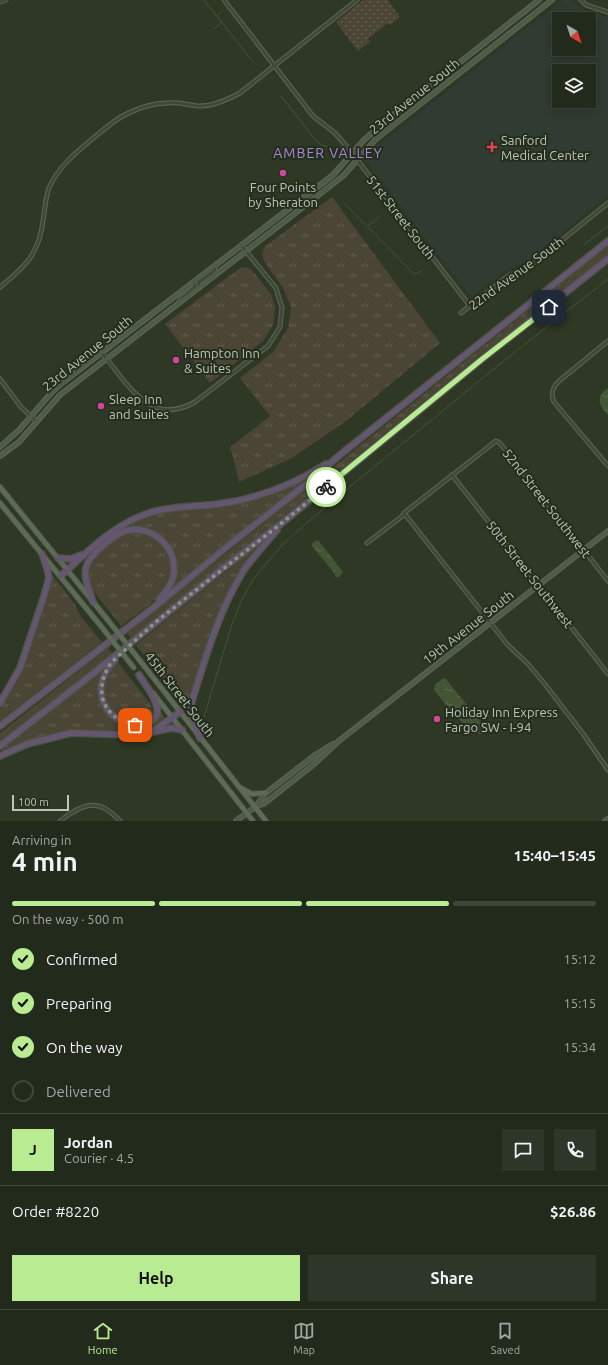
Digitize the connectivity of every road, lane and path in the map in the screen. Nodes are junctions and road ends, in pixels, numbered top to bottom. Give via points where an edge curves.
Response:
1 (6, 0) edge
2 (224, 0) edge
3 (357, 0) edge
4 (539, 0) edge
5 (552, 0) edge
6 (581, 0) edge
7 (0, 2) edge
8 (608, 12) edge
9 (276, 65) junction
10 (352, 154) junction
11 (357, 160) junction
12 (608, 203) edge
13 (608, 237) edge
14 (608, 241) edge
15 (241, 245) junction
16 (246, 251) junction
17 (608, 259) edge
18 (583, 262) junction
19 (216, 264) junction
20 (608, 264) edge
21 (193, 282) junction
22 (0, 287) edge
23 (199, 287) junction
24 (561, 298) junction
25 (179, 302) junction
26 (470, 306) junction
27 (461, 313) dead end
28 (608, 341) edge
29 (102, 353) junction
30 (106, 359) junction
31 (0, 379) edge
32 (31, 416) junction
33 (37, 422) junction
34 (0, 447) edge
35 (341, 454) junction
36 (0, 456) edge
37 (608, 466) edge
38 (452, 475) junction
39 (0, 487) edge
40 (0, 503) edge
41 (404, 513) junction
42 (287, 519) junction
43 (608, 531) edge
44 (367, 543) dead end
45 (584, 550) junction
46 (87, 552) junction
47 (42, 554) junction
48 (58, 558) junction
49 (67, 570) junction
50 (60, 576) junction
51 (608, 581) edge
52 (539, 585) junction
53 (93, 602) junction
54 (148, 612) junction
55 (490, 623) junction
56 (138, 636) junction
57 (608, 674) edge
58 (139, 675) junction
59 (0, 703) edge
60 (180, 712) junction
61 (172, 718) junction
62 (0, 726) edge
63 (182, 730) junction
64 (150, 733) junction
65 (200, 738) junction
66 (340, 740) junction
67 (0, 746) edge
68 (0, 756) edge
69 (608, 770) edge
70 (238, 786) junction
71 (266, 794) junction
72 (255, 807) junction
73 (246, 813) junction
74 (608, 819) edge
75 (60, 821) edge
76 (120, 821) edge
77 (236, 821) edge
78 (253, 821) edge
79 (266, 821) edge
80 (605, 821) edge

1 - 7 street
2 - 9 street, 51st Street South
3 - 9 street
4 - 10 street, 23rd Avenue South via 384,122
5 - 11 street, 23rd Avenue South via 376,139
6 - 8 street via 586,5
9 - 10 street, 51st Street South via 313,116 335,133
9 - 22 street via 249,87 227,100 200,106 157,103 133,110 116,120 66,161 57,172 47,195 40,239 35,251 20,270
10 - 11 street, 51st Street South
10 - 15 street, 23rd Avenue South via 333,174
11 - 16 street, 23rd Avenue South via 343,176
11 - 26 street, 51st Street South
12 - 26 street, 22nd Avenue South via 530,266 508,276
13 - 18 highway
14 - 18 highway
15 - 16 street
15 - 19 street, 23rd Avenue South
16 - 23 street, 23rd Avenue South
16 - 30 street via 276,288 282,308 280,327 268,346 195,402 176,410 159,409 142,401
17 - 24 highway
18 - 35 highway
19 - 21 street, 23rd Avenue South
19 - 23 street, 23rd Avenue South via 214,271 198,283
20 - 24 highway
21 - 25 street, 23rd Avenue South via 194,288
21 - 29 street, 23rd Avenue South
23 - 25 street, 23rd Avenue South
24 - 42 highway
25 - 30 street, 23rd Avenue South
26 - 27 street, 22nd Avenue South
28 - 37 street via 559,381 552,392 554,402
29 - 30 street
29 - 32 street, 23rd Avenue South via 52,392
30 - 33 street, 23rd Avenue South via 60,395
31 - 32 street
32 - 33 street
32 - 34 street, 23rd Avenue South via 20,430
33 - 36 street, 23rd Avenue South via 19,442
35 - 46 highway via 292,483 250,498 149,513 117,528
35 - 54 highway
38 - 41 street
38 - 45 street, 52nd Street Southwest via 496,441 500,443
38 - 52 street, 50th Street Southwest
39 - 48 main road, 45th Street South
40 - 47 main road, 45th Street South
41 - 44 street
41 - 55 street
42 - 56 highway
42 - 65 highway via 245,570 215,628 191,708
43 - 45 street, 19th Avenue South
45 - 51 street, 52nd Street Southwest
45 - 52 street, 19th Avenue South
46 - 48 highway via 71,559
46 - 49 highway
47 - 50 main road, 45th Street South
47 - 59 highway via 49,578 44,596 20,668
48 - 49 main road, 45th Street South
49 - 50 highway
49 - 53 main road, 45th Street South
50 - 58 main road, 45th Street South, bridge
52 - 55 street, 19th Avenue South
52 - 57 street, 50th Street Southwest
53 - 54 highway via 84,575 90,557 118,534 128,530 146,531 159,537 168,546 174,571 169,587
53 - 60 main road, 45th Street South, bridge
54 - 62 highway
55 - 66 street, 19th Avenue South
55 - 69 street via 544,683
56 - 58 highway via 110,664 101,688 103,699 111,714 135,725 152,721 157,710 157,705
56 - 67 highway
58 - 61 main road, 45th Street South
60 - 61 highway
60 - 65 main road, 45th Street South
61 - 63 main road, 45th Street South
61 - 64 highway
63 - 64 highway via 172,728
63 - 73 main road, 45th Street South
64 - 68 highway via 70,733 27,744
65 - 70 main road, 45th Street South
66 - 71 street, 19th Avenue South via 315,755
66 - 72 street, 19th Avenue South via 265,803
70 - 71 main road via 252,794
70 - 72 main road, 45th Street South
71 - 72 street, 19th Avenue South
72 - 73 street, 19th Avenue South
72 - 79 main road, 45th Street South
73 - 77 street, 19th Avenue South
73 - 78 main road, 45th Street South
74 - 80 street
75 - 76 street via 82,806 92,805 109,810

